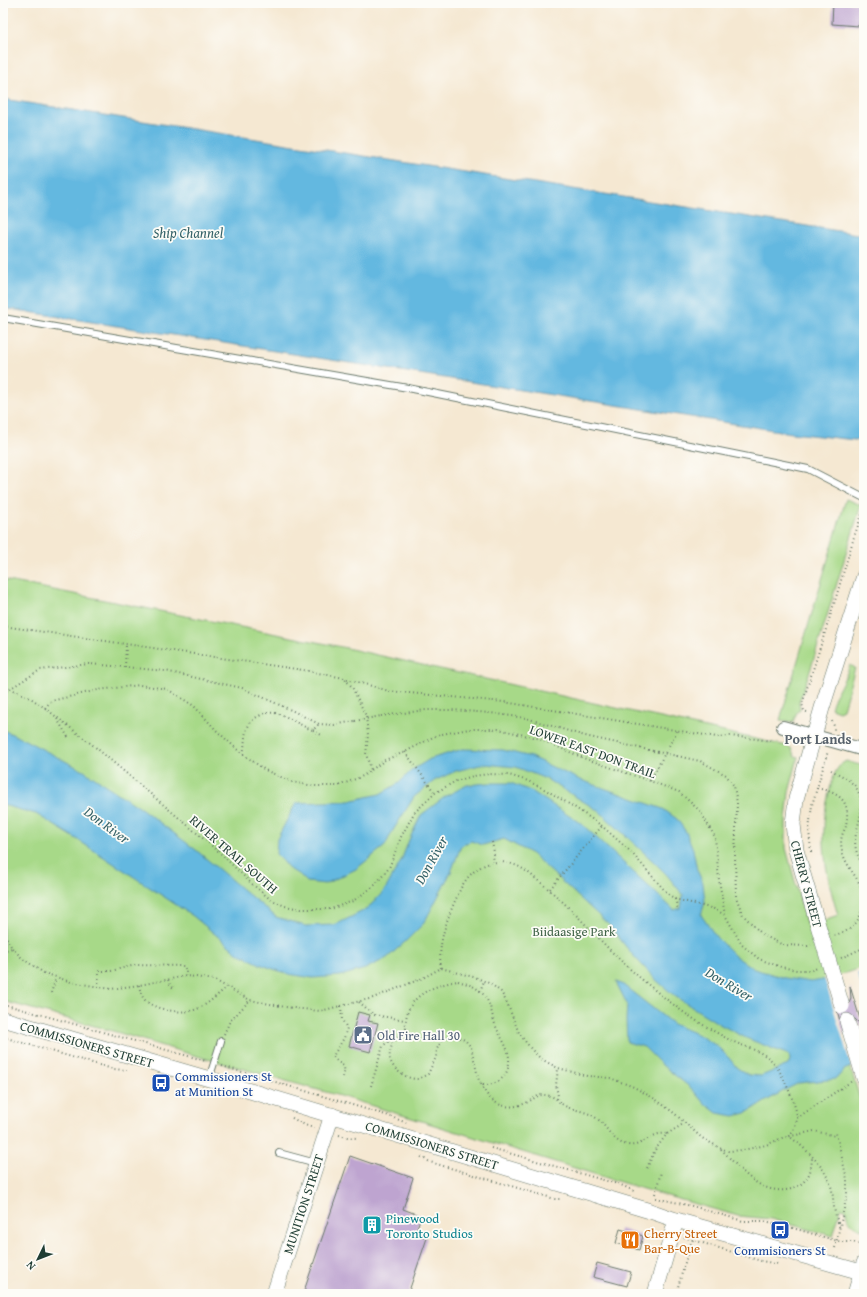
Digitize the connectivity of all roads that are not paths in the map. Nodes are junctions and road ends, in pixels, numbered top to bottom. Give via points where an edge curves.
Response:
1 (3, 318) edge
2 (864, 498) edge
3 (864, 576) edge
4 (782, 727) dead end
5 (814, 736) junction
6 (864, 750) edge
7 (842, 1006) dead end
8 (3, 1019) edge
9 (847, 1021) dead end
10 (221, 1041) road end
11 (209, 1079) junction
12 (861, 1079) edge
13 (332, 1115) junction
14 (279, 1152) dead end
15 (316, 1163) junction
16 (676, 1220) junction
17 (863, 1267) edge
18 (274, 1294) edge
19 (655, 1294) edge
20 (855, 1294) edge

1 - 2 lane via 408,388 808,469
3 - 5 street, CHERRY STREET
4 - 5 street
5 - 6 street
5 - 7 street, CHERRY STREET, bridge via 796,799 793,824 796,850
8 - 11 street, COMMISSIONERS STREET
9 - 12 street
10 - 11 lane
11 - 13 street, COMMISSIONERS STREET
13 - 15 street, MUNITION STREET
13 - 16 street, COMMISSIONERS STREET
14 - 15 lane
15 - 18 street, MUNITION STREET
16 - 17 street, COMMISSIONERS STREET
16 - 19 street
17 - 20 street

